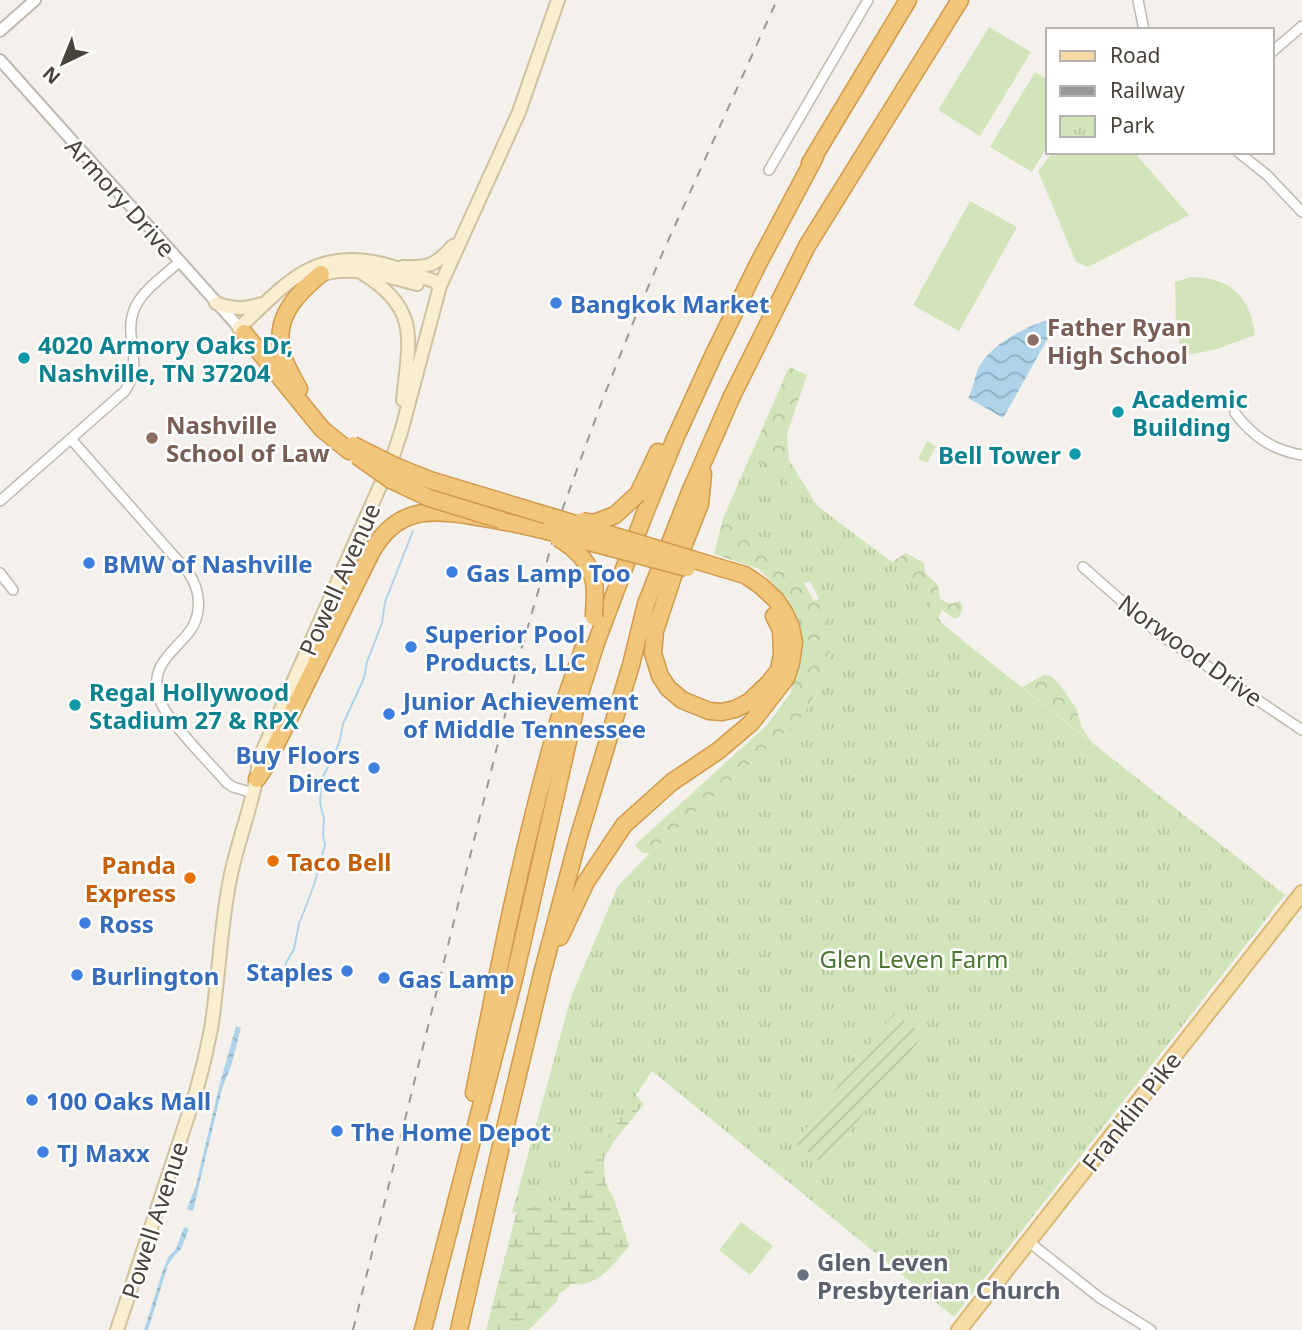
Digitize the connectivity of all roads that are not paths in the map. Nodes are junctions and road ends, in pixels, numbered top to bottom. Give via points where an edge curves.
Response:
1 (35, 0) edge
2 (558, 0) edge
3 (868, 0) edge
4 (908, 0) edge
5 (960, 0) edge
6 (1138, 0) edge
7 (1302, 26) edge
8 (1144, 28) edge
9 (0, 31) edge
10 (1274, 50) edge
11 (0, 60) edge
12 (1241, 154) edge
13 (815, 157) junction
14 (768, 170) dead end
15 (1302, 212) edge
16 (463, 235) junction
17 (179, 262) junction
18 (392, 267) junction
19 (361, 273) junction
20 (321, 275) junction
21 (440, 286) junction
22 (216, 303) junction
23 (266, 303) junction
24 (241, 330) junction
25 (300, 391) junction
26 (1235, 413) dead end
27 (401, 432) junction
28 (71, 439) junction
29 (351, 448) junction
30 (1302, 455) edge
31 (705, 456) junction
32 (0, 500) edge
33 (501, 520) junction
34 (550, 524) junction
35 (1083, 567) dead end
36 (721, 572) junction
37 (0, 573) edge
38 (13, 590) dead end
39 (1302, 730) edge
40 (255, 786) junction
41 (1302, 892) edge
42 (542, 974) junction
43 (1029, 1241) junction
44 (443, 1253) junction
45 (117, 1330) edge
46 (424, 1330) edge
47 (458, 1330) edge
48 (959, 1330) edge
49 (1151, 1330) edge

1 - 9 street
2 - 16 main road, Powell Avenue via 519,112
3 - 14 street
4 - 13 highway
5 - 31 highway via 807,246
6 - 8 street
7 - 10 street
11 - 17 street, Armory Drive
12 - 15 street
13 - 34 highway, bridge via 741,280 638,494 615,515 594,523
13 - 44 highway via 734,312 674,441 596,643 576,706 514,979
16 - 18 main road via 440,260 424,268
16 - 21 main road, Powell Avenue
17 - 22 street, Armory Drive
17 - 28 street via 134,309 135,363 127,388
18 - 21 main road
18 - 23 main road via 340,260 320,264 294,278
19 - 20 main road
19 - 21 main road via 377,273 432,289
19 - 27 main road via 392,296 407,323
20 - 24 main road via 295,288
20 - 25 highway via 293,300 281,329 282,354
21 - 27 main road, Powell Avenue
22 - 23 main road via 246,309
22 - 24 street, Armory Drive
23 - 24 main road
24 - 25 highway
24 - 29 highway via 322,429
25 - 29 highway
26 - 30 street via 1267,443
27 - 40 main road, Powell Avenue via 259,759
28 - 32 street
28 - 40 street via 194,581 197,617 161,664 157,683 168,715 227,783
29 - 33 highway, bridge via 391,480 429,498
29 - 34 highway, bridge
31 - 36 highway via 700,504 659,615 653,653 663,682 677,697 722,712 760,693 779,670 782,654 781,630 769,605
31 - 42 highway via 646,604
33 - 34 highway
33 - 40 highway, bridge via 431,512 412,515 382,536
34 - 36 highway, bridge
34 - 44 highway, bridge via 587,565 594,582 594,617 556,728 532,822
35 - 39 street, Norwood Drive via 1158,633
36 - 42 highway via 745,575 784,612 794,642 786,678 751,723 624,824 586,881
37 - 38 street
40 - 45 main road, Powell Avenue via 230,878 204,1062
41 - 43 main road, Franklin Pike
42 - 47 highway
43 - 48 main road, Franklin Pike
43 - 49 street via 1100,1298
44 - 46 highway

